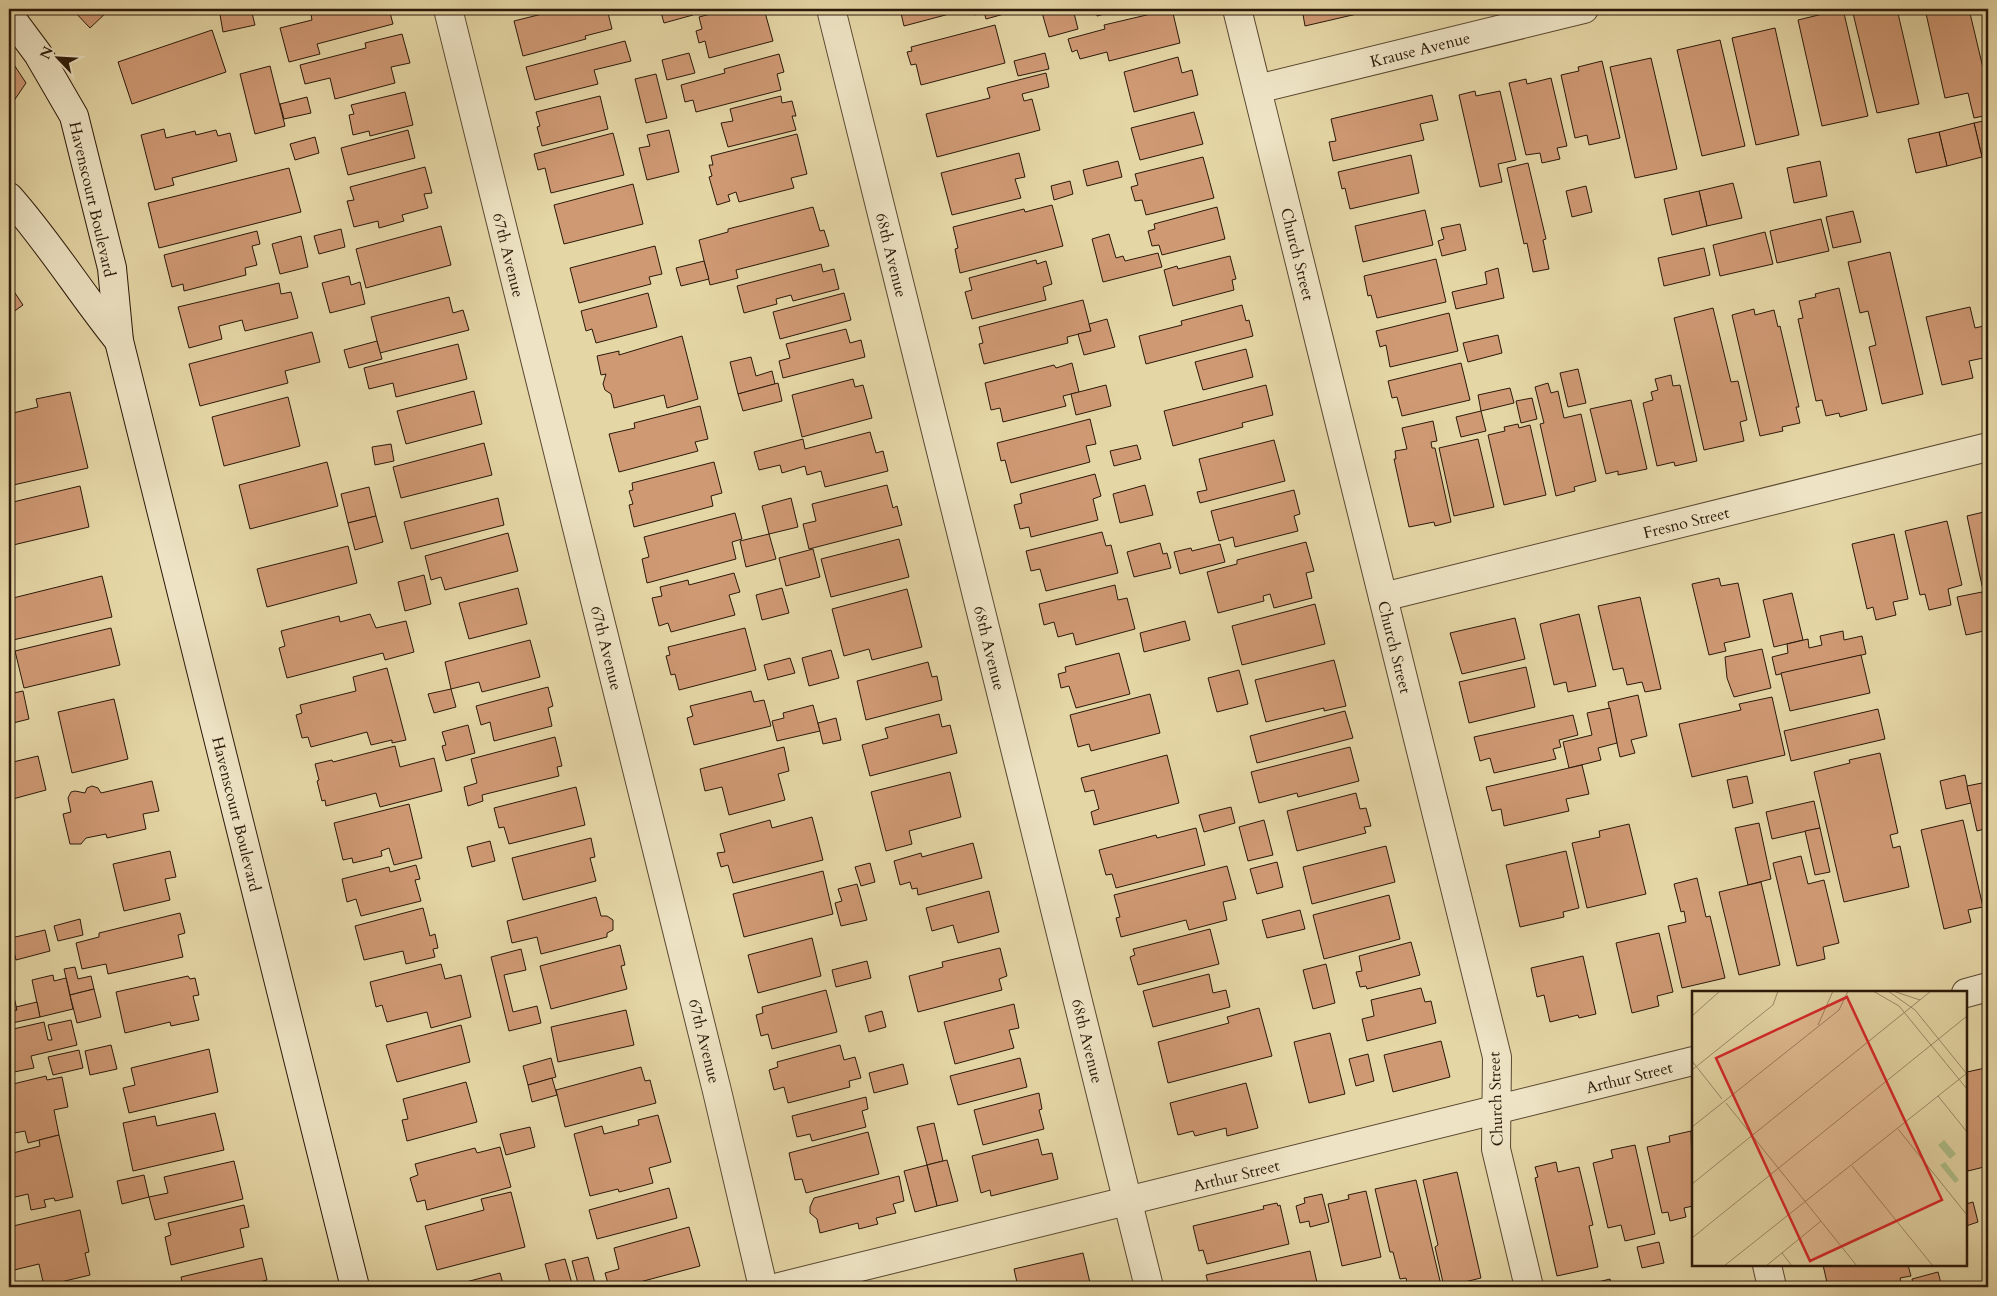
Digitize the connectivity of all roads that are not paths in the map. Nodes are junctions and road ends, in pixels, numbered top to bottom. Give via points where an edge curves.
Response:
1 (448, 9) edge
2 (831, 9) edge
3 (1238, 9) edge
4 (1584, 9) edge
5 (9, 15) edge
6 (1257, 89) junction
7 (9, 197) edge
8 (119, 341) junction
9 (1988, 446) edge
10 (1383, 597) junction
11 (1988, 988) edge
12 (1967, 993) edge
13 (1692, 1061) edge
14 (1497, 1110) junction
15 (1128, 1201) junction
16 (1767, 1266) edge
17 (355, 1287) edge
18 (764, 1287) edge
19 (779, 1287) edge
20 (1149, 1287) edge
21 (1529, 1287) edge
22 (1772, 1287) edge

1 - 18 street, 67th Avenue
2 - 15 street, 68th Avenue
3 - 6 street, Church Street
4 - 6 street, Krause Avenue
5 - 8 street, Havenscourt Boulevard via 38,54 74,116 112,268
6 - 10 street, Church Street
7 - 8 street, Havenscourt Boulevard
8 - 17 street, Havenscourt Boulevard
9 - 10 street, Fresno Street
10 - 14 street, Church Street via 1497,1057
11 - 12 street
13 - 14 street, Arthur Street
14 - 15 street, Arthur Street
14 - 21 street, Church Street via 1498,1161
15 - 19 street, Arthur Street
15 - 20 street, 68th Avenue
16 - 22 street

